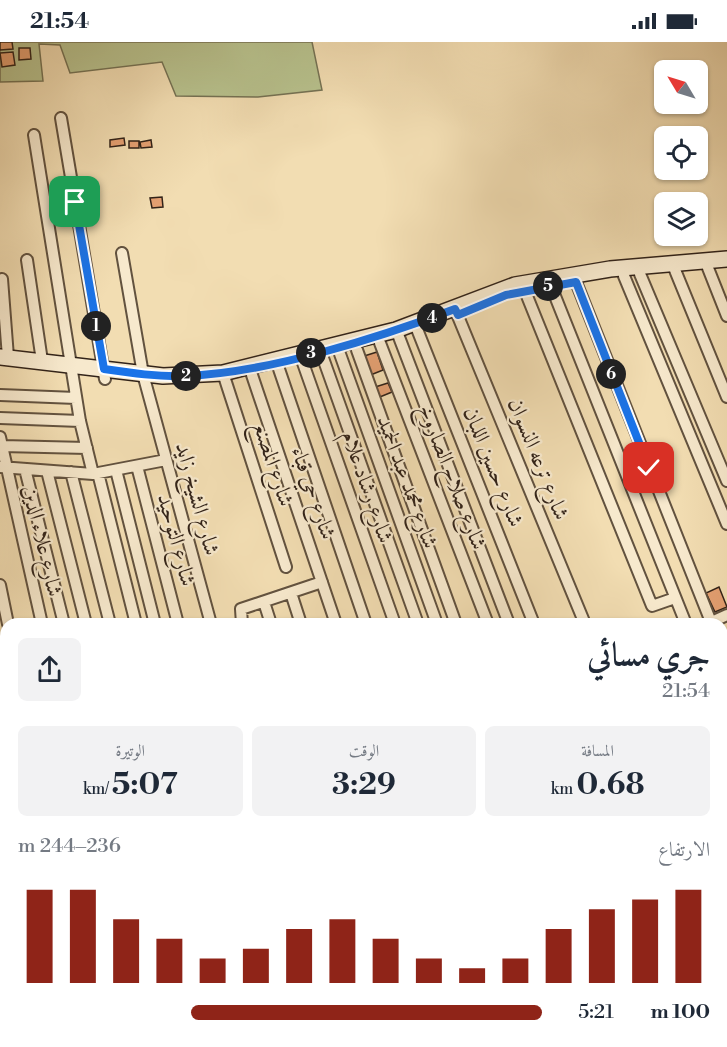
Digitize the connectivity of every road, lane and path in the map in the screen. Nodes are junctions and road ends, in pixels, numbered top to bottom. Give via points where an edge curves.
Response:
1 (62, 118) dead end
2 (34, 135) dead end
3 (122, 253) dead end
4 (727, 259) edge
5 (27, 260) dead end
6 (727, 267) edge
7 (708, 268) junction
8 (675, 270) junction
9 (640, 273) junction
10 (624, 276) junction
11 (2, 279) dead end
12 (576, 282) junction
13 (551, 286) junction
14 (525, 291) junction
15 (457, 312) junction
16 (727, 316) edge
17 (416, 327) junction
18 (399, 337) junction
19 (380, 344) junction
20 (357, 350) junction
21 (340, 354) junction
22 (323, 358) junction
23 (3, 360) edge
24 (42, 361) junction
25 (303, 363) junction
26 (279, 369) junction
27 (72, 370) junction
28 (104, 374) junction
29 (252, 375) junction
30 (225, 377) junction
31 (144, 379) junction
32 (0, 395) edge
33 (727, 396) edge
34 (76, 398) junction
35 (0, 418) edge
36 (80, 421) junction
37 (1, 441) edge
38 (87, 448) junction
39 (166, 460) junction
40 (137, 466) junction
41 (3, 467) edge
42 (25, 469) junction
43 (116, 470) junction
44 (47, 471) junction
45 (70, 472) junction
46 (95, 473) junction
47 (727, 482) edge
48 (727, 524) edge
49 (286, 567) dead end
50 (322, 582) junction
51 (0, 585) edge
52 (291, 592) junction
53 (675, 598) junction
54 (264, 602) junction
55 (7, 618) edge
56 (41, 618) edge
57 (62, 618) edge
58 (84, 618) edge
59 (108, 618) edge
60 (134, 618) edge
61 (153, 618) edge
62 (176, 618) edge
63 (209, 618) edge
64 (242, 618) edge
65 (269, 618) edge
66 (299, 618) edge
67 (334, 618) edge
68 (364, 618) edge
69 (393, 618) edge
70 (416, 618) edge
71 (435, 618) edge
72 (454, 618) edge
73 (486, 618) edge
74 (507, 618) edge
75 (532, 618) edge
76 (583, 618) edge
77 (683, 618) edge
78 (707, 618) edge

1 - 28 street
2 - 27 street
3 - 31 street, شارع الشيخ زايد
4 - 15 main road via 610,269 524,283 498,290
5 - 24 street
6 - 7 main road
7 - 8 main road
7 - 16 street
8 - 9 main road
8 - 33 street
9 - 10 main road
9 - 47 street
10 - 12 main road
10 - 48 street
11 - 23 street
12 - 13 main road
12 - 78 street
13 - 14 main road
13 - 53 street
14 - 15 main road
14 - 53 street via 652,606
15 - 17 main road
15 - 76 street, شارع ترعه النسوان
17 - 18 main road
17 - 30 main road
17 - 75 street, شارع حسين اللبان
18 - 19 main road
18 - 74 street
19 - 20 main road
19 - 73 street, شارع صلاح الصاروخ
20 - 21 main road
20 - 72 street
21 - 22 main road
21 - 71 street, شارع محمد عبد الحميد
22 - 25 main road
22 - 70 street
23 - 24 main road
23 - 27 main road
24 - 27 main road
25 - 26 main road
25 - 69 street, شارع رشاد علام
26 - 29 main road
26 - 68 street
27 - 28 main road
27 - 34 street
28 - 31 main road
29 - 30 main road
29 - 50 street, شارع حي قباء
30 - 31 main road
30 - 49 street, شارع المصنع
31 - 39 street, شارع الشيخ زايد
32 - 34 street
34 - 36 street
35 - 36 street
36 - 38 street
37 - 38 street
37 - 41 street, شارع علاء الدين
38 - 46 street
39 - 40 street
39 - 63 street, شارع الشيخ زايد
40 - 43 street
40 - 62 street, شارع التوحيد
41 - 42 street
41 - 56 street, شارع علاء الدين
42 - 44 street
42 - 57 street
43 - 46 street
43 - 61 street
44 - 45 street
44 - 58 street
45 - 46 street
45 - 59 street
46 - 60 street
50 - 52 street
50 - 67 street, شارع حي قباء
51 - 55 street
52 - 54 street
52 - 66 street
53 - 77 street
54 - 64 street via 241,609
54 - 65 street

